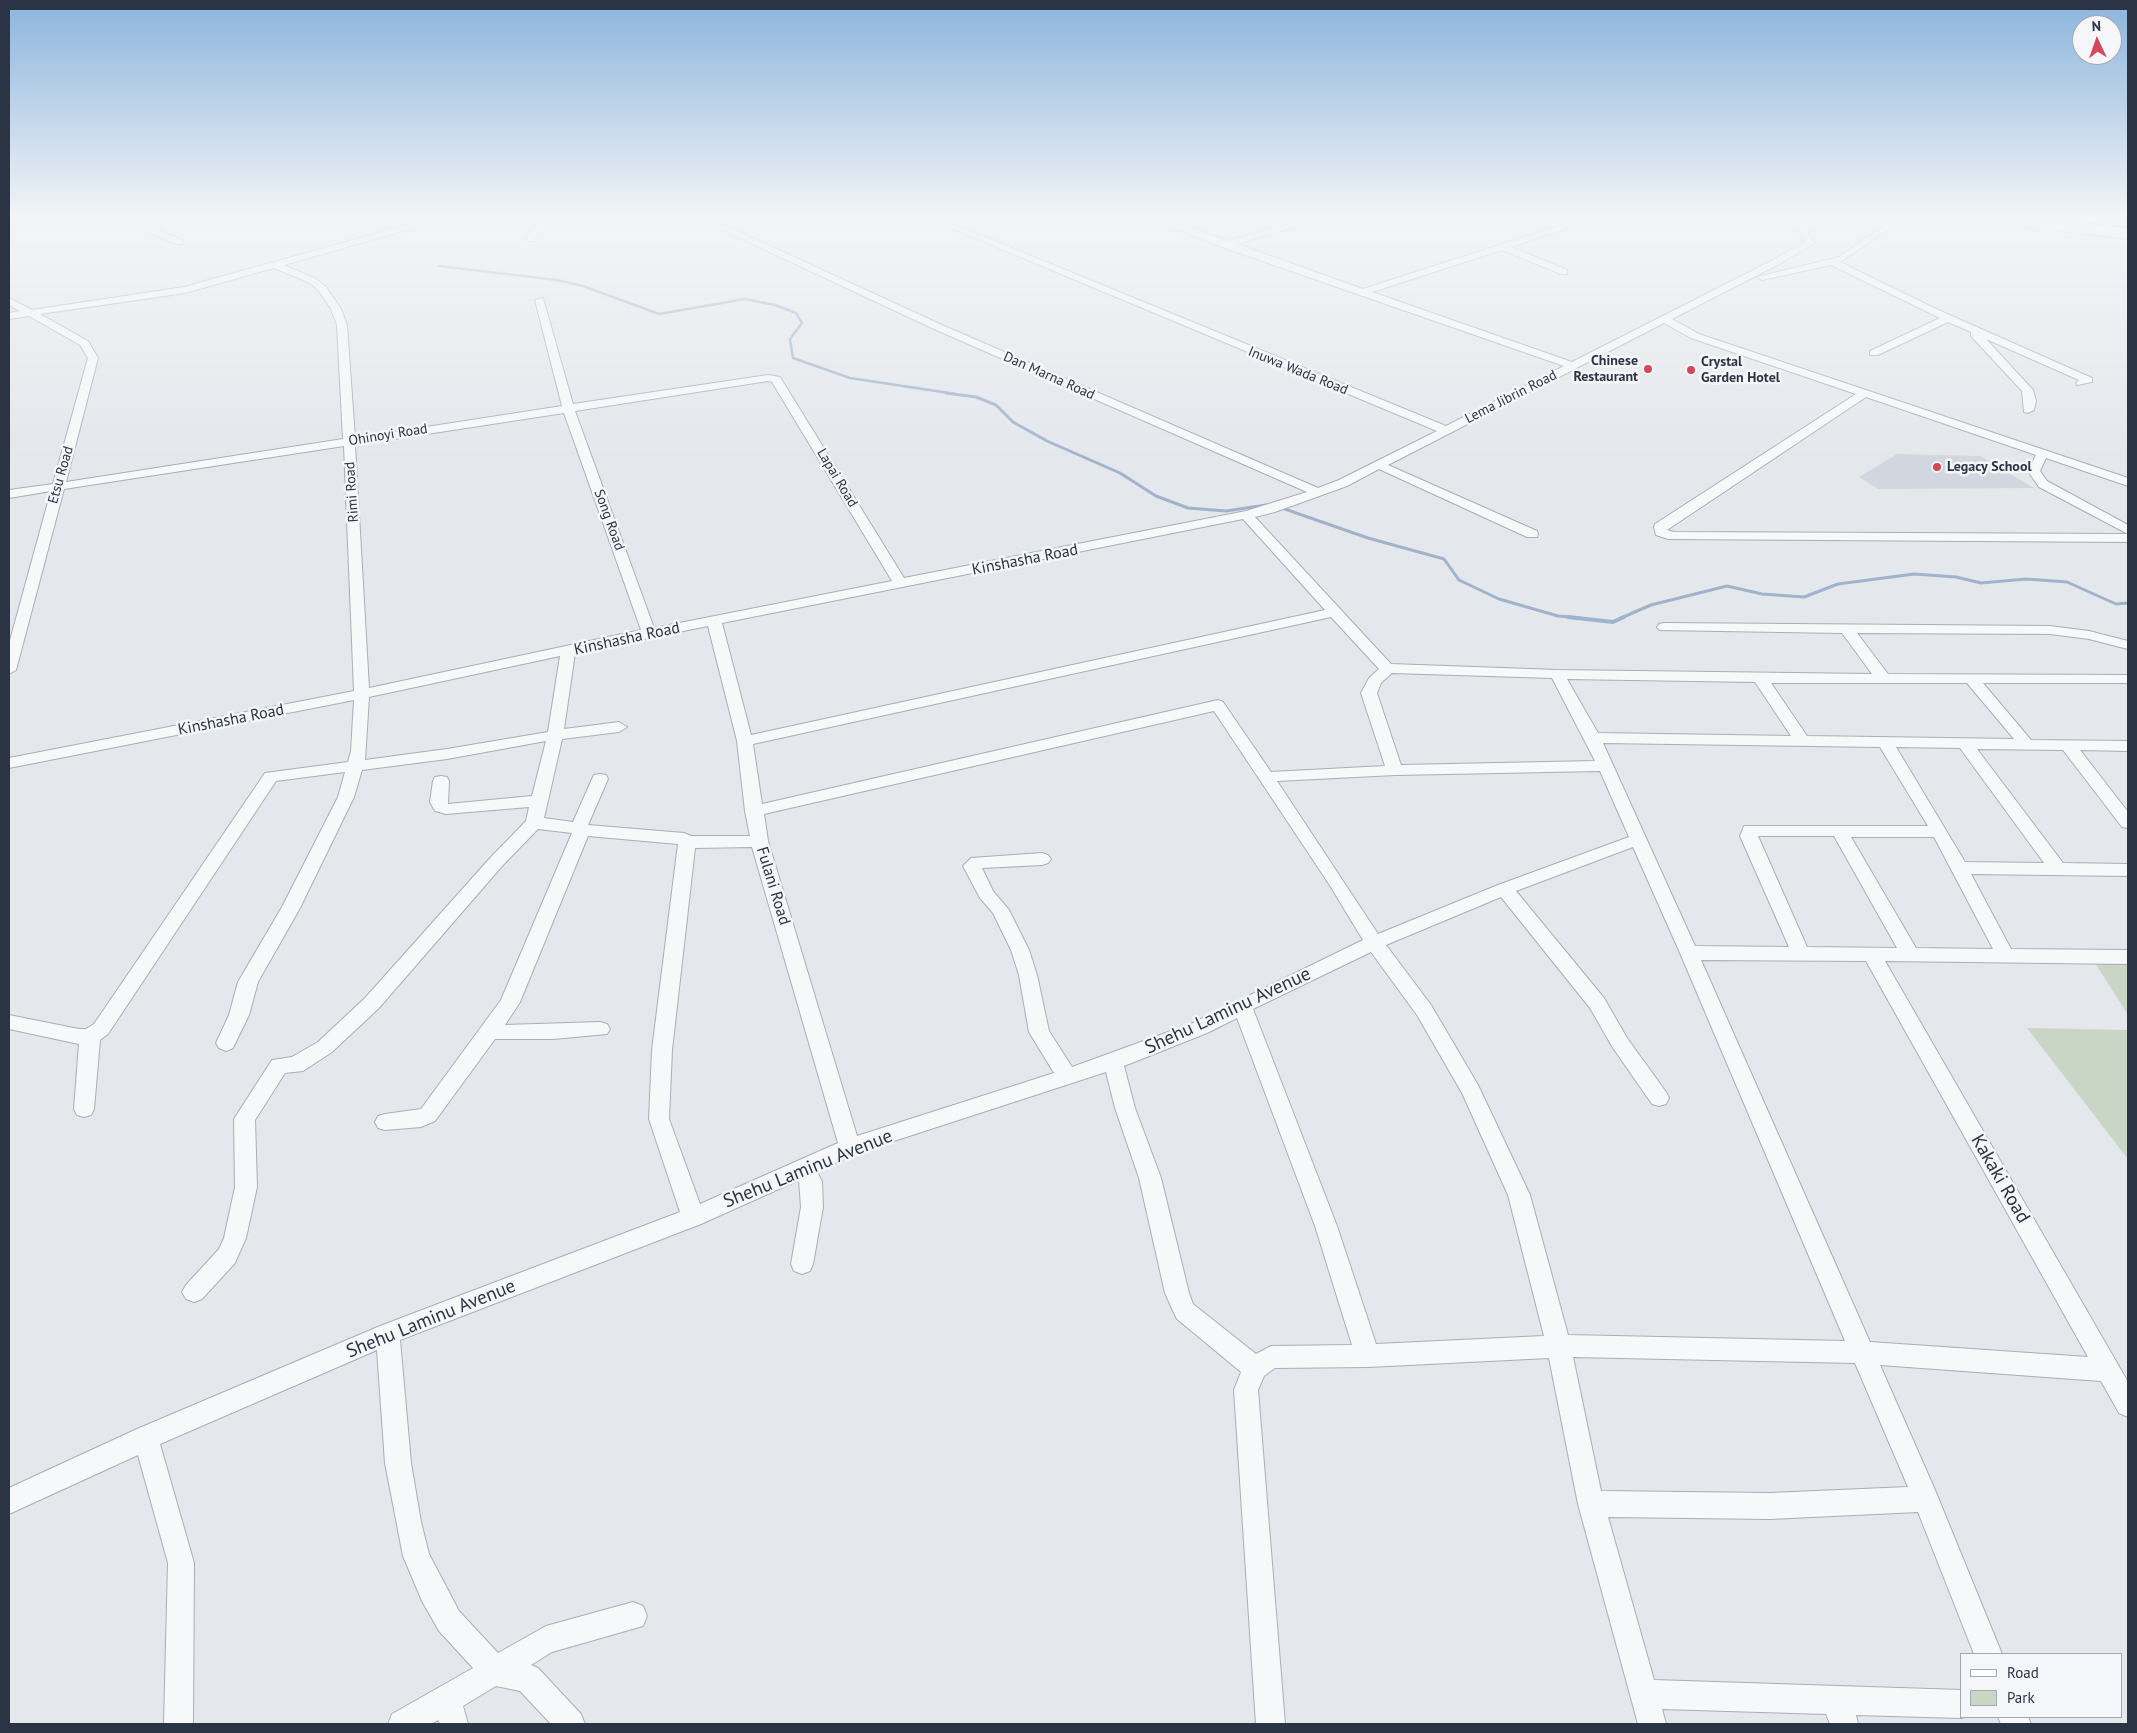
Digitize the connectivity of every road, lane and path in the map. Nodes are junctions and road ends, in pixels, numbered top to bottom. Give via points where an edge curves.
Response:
1 (124, 299) edge
2 (329, 299) edge
3 (877, 299) edge
4 (1127, 299) edge
5 (1382, 299) edge
6 (1706, 299) edge
7 (1910, 299) edge
8 (540, 300) dead end
9 (9, 301) edge
10 (28, 313) junction
11 (9, 316) edge
12 (1948, 318) junction
13 (1666, 320) junction
14 (1965, 326) junction
15 (1874, 353) dead end
16 (1574, 366) junction
17 (768, 378) joint
18 (2081, 383) dead end
19 (1863, 394) junction
20 (568, 407) junction
21 (2028, 410) dead end
22 (1445, 430) junction
23 (349, 441) junction
24 (2042, 454) junction
25 (1379, 464) junction
26 (2128, 482) edge
27 (58, 486) junction
28 (1317, 492) junction
29 (9, 494) edge
30 (1271, 509) joint
31 (1246, 515) junction
32 (2128, 530) edge
33 (1532, 534) dead end
34 (2128, 538) edge
35 (901, 584) junction
36 (1336, 612) junction
37 (714, 621) junction
38 (1664, 627) dead end
39 (1846, 628) junction
40 (649, 633) junction
41 (2128, 644) edge
42 (568, 652) junction
43 (1388, 668) junction
44 (9, 670) edge
45 (1557, 674) junction
46 (1760, 678) junction
47 (1883, 678) junction
48 (1971, 678) junction
49 (2128, 679) edge
50 (362, 694) junction
51 (619, 727) dead end
52 (555, 734) junction
53 (1593, 738) junction
54 (1802, 741) junction
55 (745, 742) junction
56 (1884, 742) junction
57 (2026, 743) junction
58 (1965, 744) junction
59 (2068, 745) junction
60 (2128, 746) edge
61 (9, 763) edge
62 (355, 766) junction
63 (1606, 766) junction
64 (1395, 770) junction
65 (1267, 777) junction
66 (600, 779) dead end
67 (441, 781) dead end
68 (540, 801) junction
69 (753, 811) junction
70 (534, 823) junction
71 (2128, 823) edge
72 (580, 829) junction
73 (1839, 830) junction
74 (1940, 832) junction
75 (1639, 839) junction
76 (759, 841) junction
77 (687, 842) junction
78 (1042, 859) dead end
79 (1959, 868) junction
80 (2058, 869) junction
81 (2128, 870) edge
82 (1504, 890) junction
83 (1374, 943) junction
84 (1800, 952) junction
85 (1689, 953) junction
86 (1872, 954) junction
87 (1910, 954) junction
88 (2005, 956) junction
89 (2128, 957) edge
90 (1242, 1006) junction
91 (9, 1022) edge
92 (600, 1029) dead end
93 (490, 1032) junction
94 (90, 1036) junction
95 (226, 1043) dead end
96 (1113, 1062) junction
97 (1066, 1076) junction
98 (1659, 1098) dead end
99 (84, 1109) dead end
100 (385, 1122) dead end
101 (850, 1147) junction
102 (804, 1167) junction
103 (693, 1217) junction
104 (802, 1264) dead end
105 (194, 1292) dead end
106 (388, 1334) junction
107 (1559, 1346) junction
108 (1861, 1352) junction
109 (1368, 1356) junction
110 (1255, 1368) junction
111 (2109, 1370) junction
112 (2128, 1405) edge
113 (146, 1438) junction
114 (1926, 1499) junction
115 (9, 1501) edge
116 (1591, 1504) junction
117 (633, 1616) dead end
118 (1988, 1653) edge
119 (496, 1672) junction
120 (1644, 1694) junction
121 (1960, 1704) edge
122 (451, 1712) edge
123 (1840, 1712) edge
124 (178, 1724) edge
125 (402, 1724) edge
126 (571, 1724) edge
127 (1270, 1724) edge
128 (1652, 1724) edge

1 - 10 street
2 - 23 street, Rimi Road via 342,325
3 - 28 street, Dan Marna Road
4 - 22 street, Inuwa Wada Road
5 - 16 street
6 - 13 street, Lema Jibrin Road
7 - 12 street
8 - 20 street, Song Road
9 - 10 street, Etsu Road
10 - 11 street
10 - 27 street, Etsu Road via 84,343 93,358
12 - 14 street
12 - 15 street
13 - 16 street, Lema Jibrin Road
13 - 19 street via 1695,336
14 - 18 street via 2088,380
14 - 21 street via 1986,344 2027,390
16 - 22 street, Lema Jibrin Road
17 - 20 street, Ohinoyi Road
17 - 35 street, Lapai Road via 776,379
19 - 24 street
19 - 34 street via 1660,527 1662,532 1673,536
20 - 23 street, Ohinoyi Road
20 - 40 street, Song Road
22 - 25 street, Lema Jibrin Road
23 - 27 street, Ohinoyi Road
23 - 50 street, Rimi Road
24 - 26 street
24 - 32 street via 2034,471 2043,484
25 - 28 street, Lema Jibrin Road
25 - 33 street
27 - 29 street, Ohinoyi Road
27 - 44 street, Etsu Road
28 - 30 street, Lema Jibrin Road
30 - 31 street, Kinshasha Road
31 - 35 street, Kinshasha Road
31 - 36 street
35 - 37 street, Kinshasha Road
36 - 43 street
36 - 55 street
37 - 40 street, Kinshasha Road
37 - 55 street, Fulani Road
38 - 39 street
39 - 41 street via 2050,630
39 - 47 street
40 - 42 street, Kinshasha Road
42 - 50 street, Kinshasha Road
42 - 52 street
43 - 45 street
43 - 64 street via 1374,681 1369,693
45 - 46 street
45 - 53 street
46 - 47 street
46 - 54 street
47 - 48 street
48 - 49 street
48 - 57 street
50 - 61 street, Kinshasha Road
50 - 62 street, Rimi Road via 359,751
51 - 52 street
52 - 62 street via 447,754
52 - 68 street
53 - 54 street
53 - 63 street
54 - 56 street
55 - 69 street, Fulani Road
56 - 58 street
56 - 74 street
57 - 58 street
57 - 59 street
58 - 80 street
59 - 60 street
59 - 71 street
62 - 94 street via 283,774 265,782 114,1012 101,1029
62 - 95 street, Rimi Road via 346,797 291,908 248,982 239,1015
63 - 64 street
63 - 75 street
64 - 65 street
65 - 69 street via 1218,705
65 - 83 street
66 - 72 street
67 - 68 street via 438,802 446,809
68 - 70 street
69 - 76 street, Fulani Road
70 - 72 street
70 - 105 street via 372,1003 320,1051 296,1064 278,1066 244,1120 246,1187 235,1238 227,1256
72 - 77 street via 684,839
72 - 93 street via 510,1002
73 - 74 street
73 - 84 street via 1750,830 1749,836
73 - 87 street
74 - 79 street
75 - 82 street, Shehu Laminu Avenue
75 - 85 street
76 - 77 street
76 - 101 street, Fulani Road
77 - 103 street via 662,1050 659,1118
78 - 97 street via 977,862 972,866 1020,950 1039,1032
79 - 80 street
79 - 88 street
80 - 81 street
82 - 83 street, Shehu Laminu Avenue
82 - 98 street via 1598,1003 1620,1043
83 - 90 street, Shehu Laminu Avenue
83 - 107 street via 1424,1010 1471,1091 1515,1187
84 - 85 street
84 - 86 street
85 - 108 street
86 - 87 street
86 - 111 street, Kakaki Road
87 - 88 street
88 - 89 street
90 - 96 street, Shehu Laminu Avenue via 1200,1028
90 - 109 street via 1326,1226
91 - 94 street via 79,1037
92 - 93 street
93 - 100 street via 428,1115 421,1119
94 - 99 street
96 - 97 street, Shehu Laminu Avenue
96 - 110 street via 1125,1108 1150,1178 1177,1293 1185,1311
97 - 101 street, Shehu Laminu Avenue
101 - 102 street, Shehu Laminu Avenue
102 - 103 street, Shehu Laminu Avenue
102 - 104 street via 811,1182 812,1207
103 - 106 street, Shehu Laminu Avenue
106 - 113 street, Shehu Laminu Avenue
106 - 119 street via 398,1463 416,1556 449,1621
107 - 108 street
107 - 109 street
107 - 116 street
108 - 111 street
108 - 114 street
109 - 110 street via 1271,1357
110 - 127 street via 1246,1390
111 - 112 street, Kakaki Road
113 - 115 street, Shehu Laminu Avenue
113 - 124 street via 181,1563
114 - 116 street via 1770,1506
114 - 118 street
116 - 120 street
117 - 119 street via 546,1640
119 - 122 street
119 - 126 street via 528,1678
120 - 123 street
120 - 128 street
121 - 123 street
122 - 125 street

